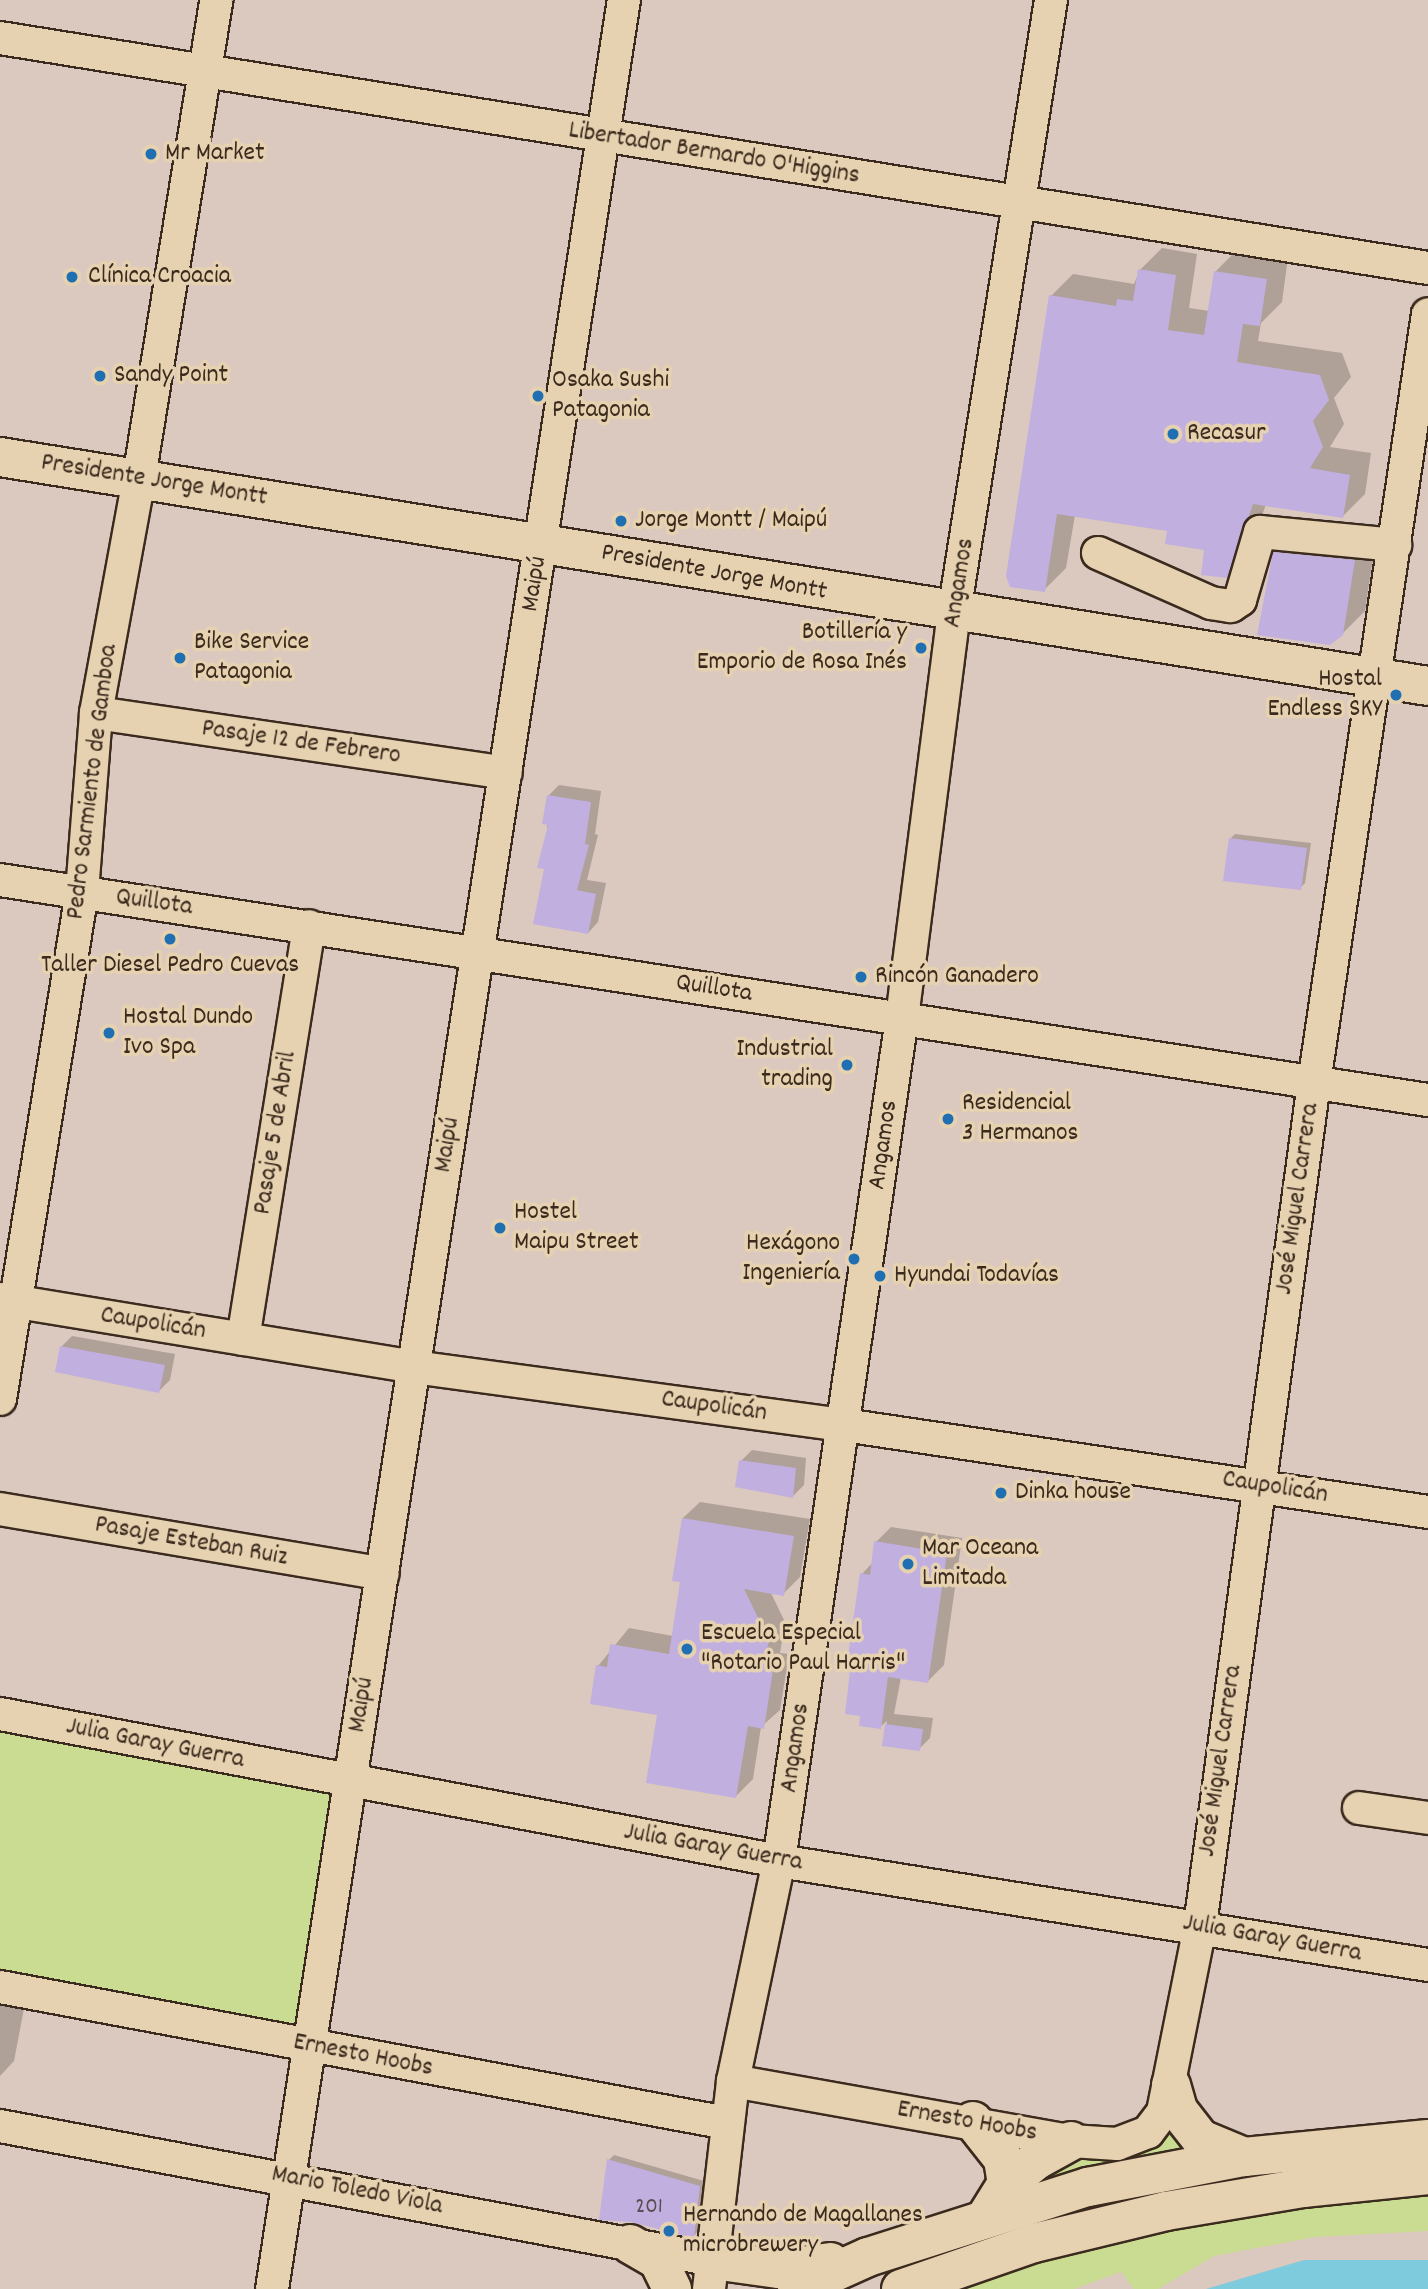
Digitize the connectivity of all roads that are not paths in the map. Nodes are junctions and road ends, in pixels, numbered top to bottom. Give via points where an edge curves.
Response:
1 (216, 0) edge
2 (624, 0) edge
3 (1051, 0) edge
4 (0, 38) edge
5 (204, 74) junction
6 (604, 136) junction
7 (1020, 201) junction
8 (1428, 268) edge
9 (1428, 314) edge
10 (0, 457) edge
11 (139, 478) junction
12 (541, 544) junction
13 (1395, 545) junction
14 (1098, 553) dead end
15 (954, 613) junction
16 (1375, 678) junction
17 (1428, 687) edge
18 (96, 713) junction
19 (506, 772) junction
20 (0, 880) edge
21 (82, 892) junction
22 (309, 926) junction
23 (478, 952) junction
24 (902, 1018) junction
25 (1314, 1083) junction
26 (1428, 1100) edge
27 (8, 1301) edge
28 (243, 1339) junction
29 (414, 1367) junction
30 (0, 1399) edge
31 (844, 1424) junction
32 (1258, 1485) junction
33 (0, 1510) edge
34 (1428, 1512) edge
35 (383, 1574) junction
36 (0, 1714) edge
37 (351, 1781) junction
38 (1359, 1808) dead end
39 (1428, 1818) edge
40 (779, 1861) junction
41 (1199, 1926) junction
42 (1428, 1965) edge
43 (0, 1987) edge
44 (310, 2046) junction
45 (733, 2081) junction
46 (1171, 2085) junction
47 (973, 2121) junction
48 (727, 2123) junction
49 (0, 2126) edge
50 (1428, 2139) edge
51 (1071, 2141) junction
52 (1244, 2157) junction
53 (1428, 2175) edge
54 (290, 2178) junction
55 (1007, 2183) junction
56 (986, 2217) junction
57 (630, 2244) junction
58 (868, 2257) junction
59 (711, 2275) edge
60 (272, 2289) edge
61 (672, 2289) edge
62 (797, 2289) edge
63 (901, 2289) edge

1 - 5 street, Pedro Sarmiento de Gamboa
2 - 6 street, Maipú
3 - 7 street, Angamos
4 - 5 street, Libertador Bernardo O'Higgins
5 - 6 street, Libertador Bernardo O'Higgins
5 - 11 street, Pedro Sarmiento de Gamboa
6 - 7 street, Libertador Bernardo O'Higgins
6 - 12 street, Maipú
7 - 8 street, Libertador Bernardo O'Higgins
7 - 15 street, Angamos
9 - 13 street, José Miguel Carrera
10 - 11 main road, Presidente Jorge Montt
11 - 12 main road, Presidente Jorge Montt
11 - 18 street, Pedro Sarmiento de Gamboa
12 - 15 main road, Presidente Jorge Montt
12 - 19 street, Maipú
13 - 14 street via 1260,532 1240,600 1231,606 1211,603
13 - 16 street, José Miguel Carrera
15 - 16 main road, Presidente Jorge Montt
15 - 24 street, Angamos
16 - 17 main road, Presidente Jorge Montt
16 - 25 street, José Miguel Carrera
18 - 19 street, Pasaje 12 de Febrero
18 - 21 street, Pedro Sarmiento de Gamboa
19 - 23 street, Maipú
20 - 21 street, Quillota
21 - 22 street, Quillota
21 - 27 street, Pedro Sarmiento de Gamboa
22 - 23 street, Quillota
22 - 28 street, Pasaje 5 de Abril
23 - 24 street, Quillota
23 - 29 street, Maipú
24 - 25 street, Quillota
24 - 31 street, Angamos
25 - 26 street, Quillota
25 - 32 street, José Miguel Carrera
27 - 28 street, Caupolicán
27 - 30 street, Pedro Sarmiento de Gamboa
28 - 29 street, Caupolicán
29 - 31 street, Caupolicán
29 - 35 street, Maipú
31 - 32 street, Caupolicán
31 - 40 street, Angamos
32 - 34 street, Caupolicán
32 - 41 street, José Miguel Carrera
33 - 35 street, Pasaje Esteban Ruiz
35 - 37 street, Maipú
36 - 37 street, Julia Garay Guerra
37 - 40 street, Julia Garay Guerra
37 - 44 street, Maipú
38 - 39 street
40 - 41 street, Julia Garay Guerra
40 - 45 street, Angamos
41 - 42 street, Julia Garay Guerra
41 - 46 street, José Miguel Carrera
43 - 44 street, Ernesto Hoobs
44 - 48 street, Ernesto Hoobs
44 - 54 street, Maipú
45 - 47 street, Ernesto Hoobs
45 - 48 street, Angamos
46 - 51 street, Ernesto Hoobs via 1163,2112 1148,2132 1117,2144
46 - 52 main road via 1178,2110 1201,2139
47 - 51 street, Ernesto Hoobs
47 - 55 main road via 1003,2159
48 - 59 street, Angamos
49 - 54 street, Mario Toledo Viola
50 - 52 main road
51 - 55 main road
52 - 56 main road via 1088,2187
53 - 63 main road via 1303,2188 1166,2211 1034,2244
54 - 57 street, Mario Toledo Viola
54 - 60 street, Maipú
55 - 56 main road
56 - 58 main road
57 - 59 street, Mario Toledo Viola
57 - 61 main road via 658,2260
58 - 59 main road
58 - 62 main road

